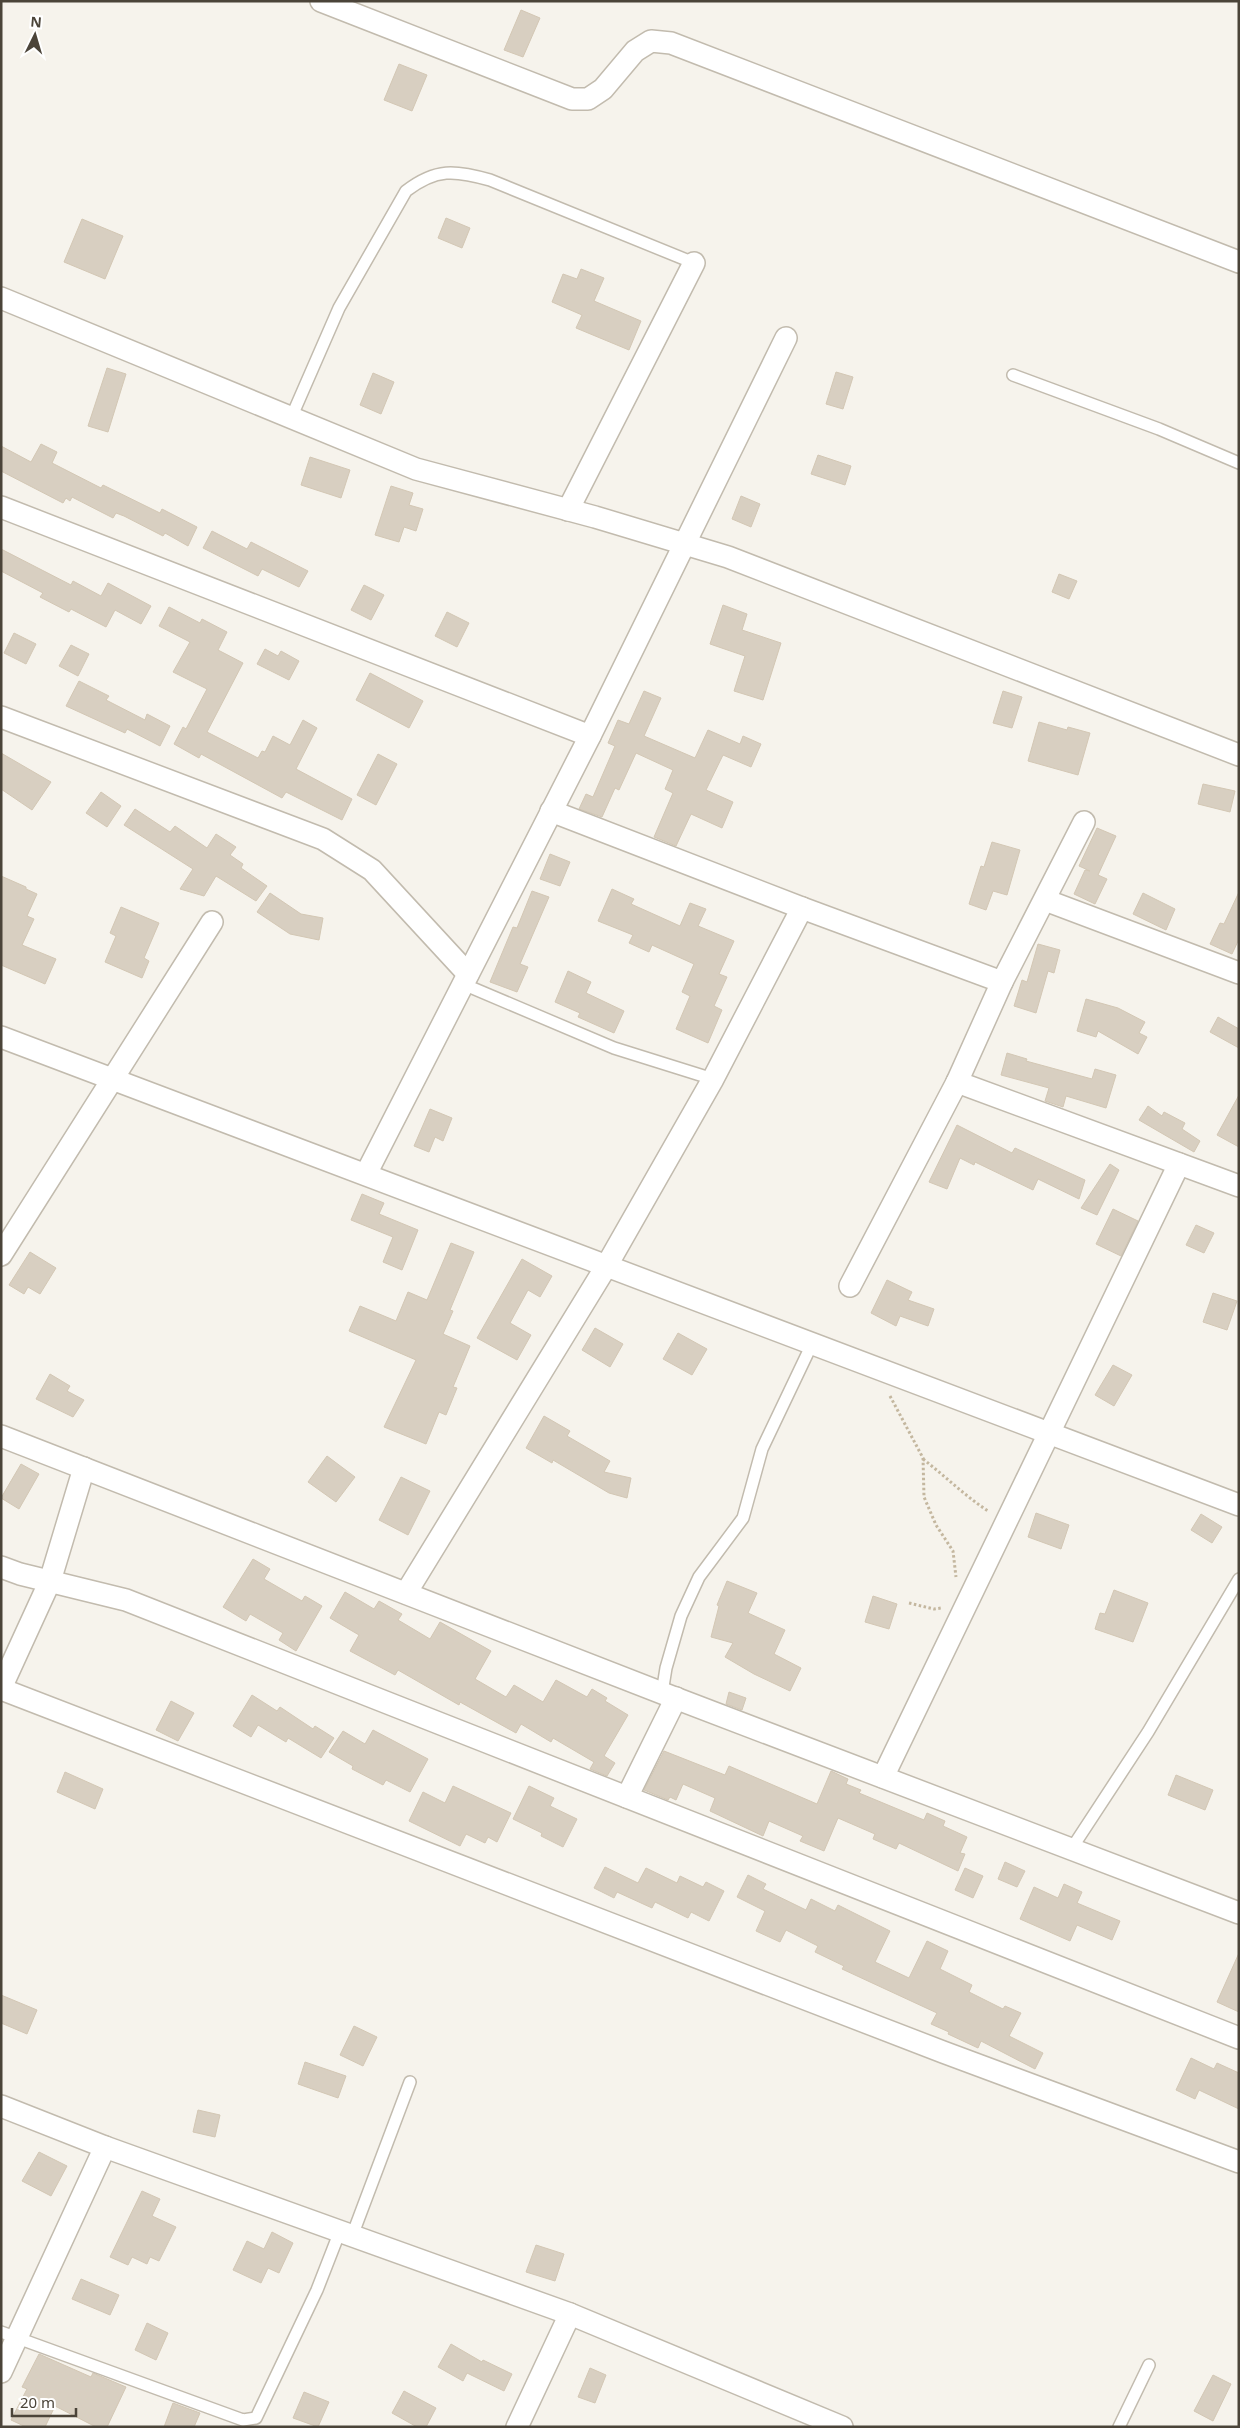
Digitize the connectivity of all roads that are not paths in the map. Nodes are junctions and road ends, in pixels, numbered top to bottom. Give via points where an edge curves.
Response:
1 (321, 1) edge
2 (1239, 262) edge
3 (694, 263) joint
4 (1, 298) edge
5 (786, 338) dead end
6 (1014, 375) dead end
7 (291, 418) junction
8 (1239, 463) edge
9 (1, 508) edge
10 (568, 510) junction
11 (684, 544) junction
12 (1, 717) edge
13 (590, 736) junction
14 (1239, 755) edge
15 (551, 811) junction
16 (1084, 822) dead end
17 (1045, 900) junction
18 (802, 908) junction
19 (212, 922) dead end
20 (1239, 973) edge
21 (466, 979) junction
22 (1002, 982) junction
23 (1, 1037) edge
24 (112, 1078) junction
25 (714, 1079) junction
26 (957, 1082) junction
27 (1179, 1164) junction
28 (366, 1174) junction
29 (1239, 1186) edge
30 (1, 1254) edge
31 (607, 1265) junction
32 (850, 1286) dead end
33 (812, 1344) junction
34 (1048, 1434) junction
35 (1, 1436) edge
36 (84, 1468) junction
37 (1239, 1505) edge
38 (1, 1567) edge
39 (1239, 1579) edge
40 (50, 1581) junction
41 (406, 1593) junction
42 (1, 1689) edge
43 (669, 1696) junction
44 (883, 1777) junction
45 (627, 1797) junction
46 (1072, 1848) junction
47 (1239, 1913) edge
48 (1239, 2038) edge
49 (410, 2082) dead end
50 (1, 2106) edge
51 (105, 2147) junction
52 (1239, 2162) edge
53 (346, 2233) junction
54 (570, 2314) junction
55 (9, 2335) edge
56 (1149, 2365) dead end
57 (1, 2372) edge
58 (808, 2420) edge
59 (517, 2427) edge
60 (842, 2427) edge
61 (1119, 2427) edge

1 - 2 street via 572,99 588,99 603,89 634,51 650,41 671,43
3 - 7 lane via 490,180 463,172 440,174 420,181 406,192 339,308
3 - 10 street
4 - 7 street
5 - 11 street
6 - 8 lane via 1159,429
7 - 10 street via 416,469
9 - 13 street
10 - 11 street
11 - 13 street
11 - 14 street via 738,561
12 - 21 street via 323,838 372,870
13 - 15 street
15 - 18 street
15 - 21 street
16 - 17 street
17 - 20 street
17 - 22 street
18 - 22 street
18 - 25 street
19 - 24 street
21 - 25 lane via 614,1048
21 - 28 street
22 - 26 street
23 - 24 street
24 - 28 street
24 - 30 street
25 - 31 street
26 - 27 street
26 - 32 street
27 - 29 street
27 - 34 street
28 - 31 street
31 - 33 street
31 - 41 street
33 - 34 street
33 - 43 lane via 762,1449 743,1518 699,1577 681,1616 666,1668
34 - 37 street
34 - 44 street
35 - 36 street
36 - 40 street
36 - 41 street
38 - 40 street
39 - 46 lane via 1148,1732
40 - 42 street
40 - 45 street via 126,1600
41 - 43 street
42 - 52 street via 934,2049
43 - 44 street
43 - 45 street
44 - 46 street
45 - 48 street
46 - 47 street
49 - 53 lane
50 - 51 street
51 - 53 street
51 - 55 street
53 - 54 street
53 - 55 lane via 256,2418 243,2420
54 - 58 street
54 - 59 street
55 - 57 street
56 - 61 lane
58 - 60 street

